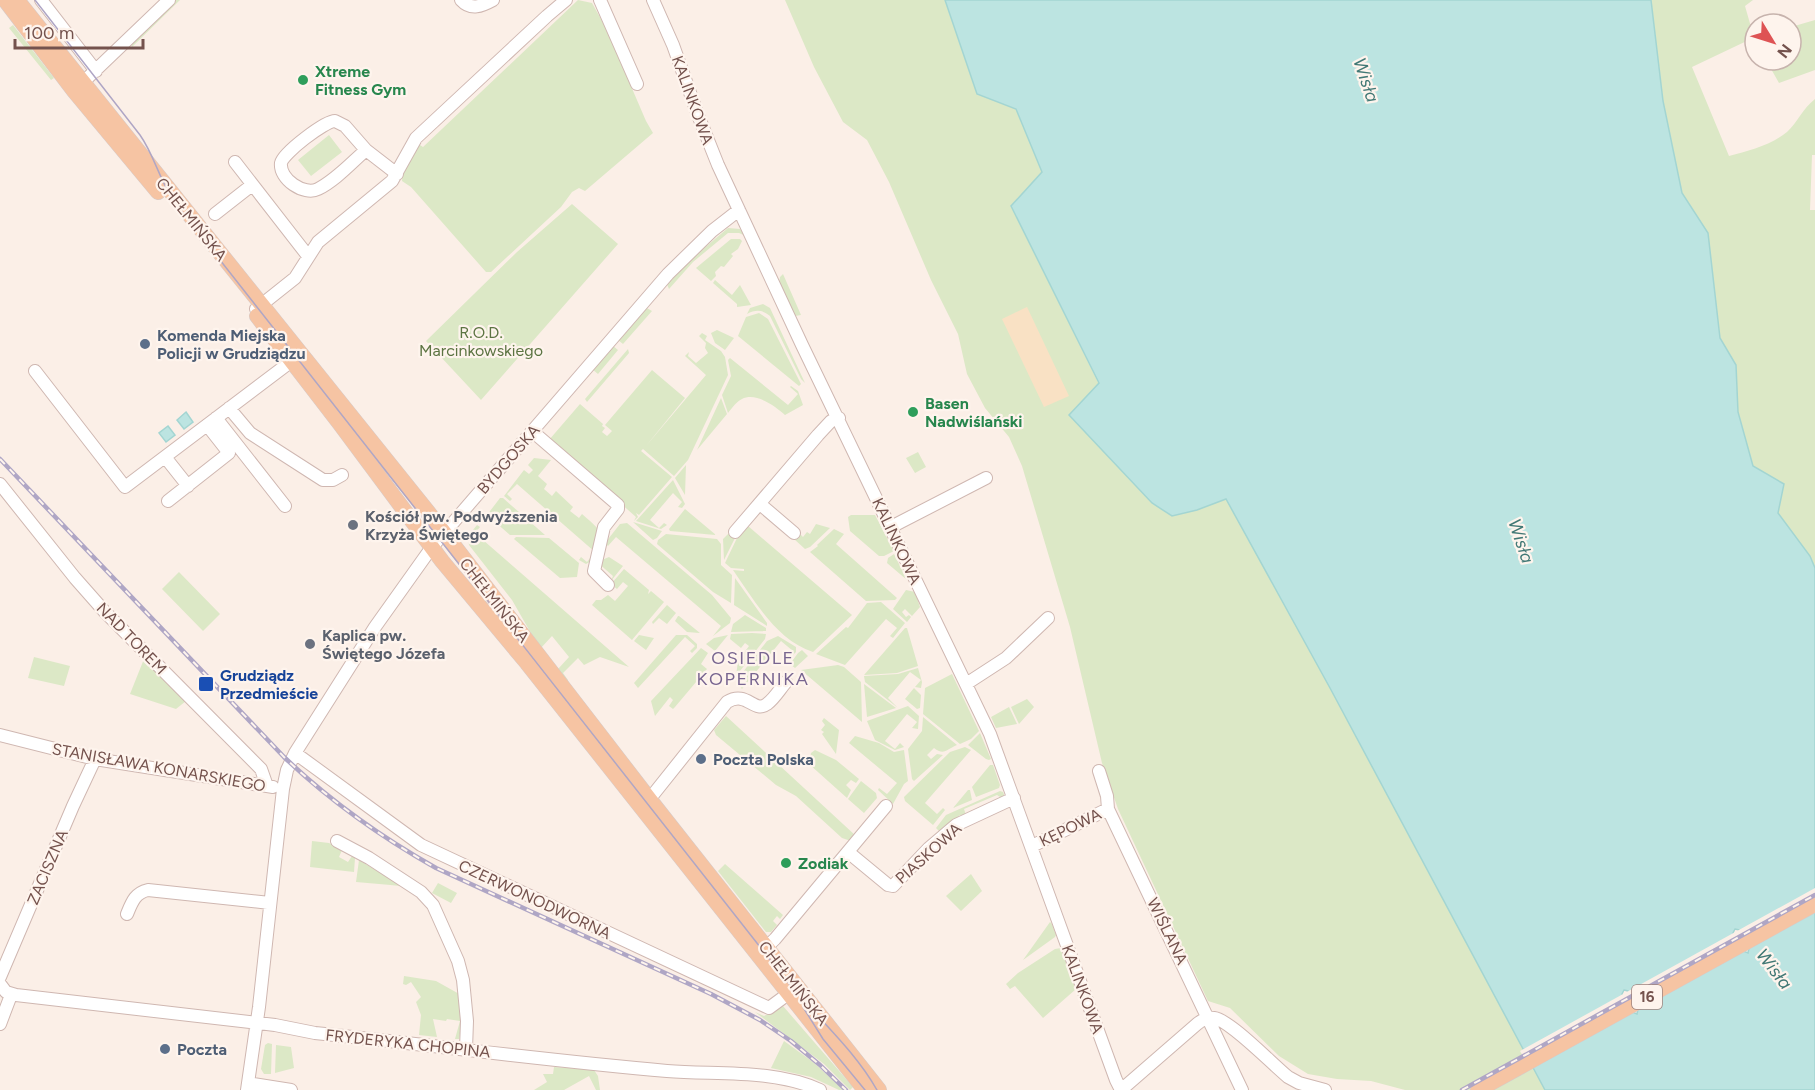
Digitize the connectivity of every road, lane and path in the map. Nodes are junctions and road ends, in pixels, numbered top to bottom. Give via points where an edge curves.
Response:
1 (5, 0) edge
2 (17, 0) edge
3 (41, 0) edge
4 (169, 0) edge
5 (461, 0) edge
6 (493, 0) edge
7 (566, 0) edge
8 (600, 0) edge
9 (653, 0) edge
10 (96, 71) junction
11 (637, 84) dead end
12 (79, 87) junction
13 (366, 150) junction
14 (235, 162) dead end
15 (397, 174) junction
16 (252, 185) junction
17 (739, 210) junction
18 (215, 214) dead end
19 (308, 256) junction
20 (257, 308) junction
21 (295, 357) junction
22 (35, 371) dead end
23 (229, 408) junction
24 (839, 418) junction
25 (212, 421) junction
26 (532, 431) junction
27 (165, 457) junction
28 (342, 475) dead end
29 (986, 478) dead end
30 (0, 484) edge
31 (188, 486) junction
32 (168, 501) dead end
33 (760, 504) junction
34 (285, 506) dead end
35 (891, 527) junction
36 (735, 532) dead end
37 (444, 533) junction
38 (794, 533) dead end
39 (432, 547) junction
40 (608, 585) dead end
41 (1048, 618) dead end
42 (786, 682) dead end
43 (966, 684) junction
44 (0, 735) edge
45 (292, 758) junction
46 (95, 759) junction
47 (1099, 771) dead end
48 (267, 786) junction
49 (283, 789) junction
50 (1014, 798) junction
51 (646, 804) junction
52 (886, 806) dead end
53 (1108, 809) junction
54 (337, 841) dead end
55 (1032, 846) junction
56 (848, 852) junction
57 (270, 903) junction
58 (1815, 904) edge
59 (128, 914) dead end
60 (762, 951) junction
61 (0, 976) edge
62 (0, 984) edge
63 (788, 994) junction
64 (11, 995) junction
65 (1208, 1018) junction
66 (256, 1023) junction
67 (0, 1024) edge
68 (466, 1049) junction
69 (248, 1086) edge
70 (291, 1090) edge
71 (820, 1090) edge
72 (865, 1090) edge
73 (879, 1090) edge
74 (1121, 1090) edge
75 (1242, 1090) edge
76 (1325, 1090) edge
77 (1478, 1090) edge

1 - 12 main road, CHEŁMIŃSKA
2 - 12 main road, CHEŁMIŃSKA
3 - 10 street
4 - 10 street
5 - 6 street via 473,7
7 - 15 street via 416,138
8 - 11 street
9 - 17 street, KALINKOWA
10 - 12 street
12 - 20 main road, CHEŁMIŃSKA via 205,250
13 - 13 street via 345,126 330,121 288,153 281,161 282,168 296,186 314,190
13 - 15 street
14 - 16 street
15 - 19 street via 385,189 318,242
16 - 18 street
16 - 19 street
17 - 24 street, KALINKOWA
17 - 26 street, BYDGOSKA via 668,274
19 - 20 street via 295,278
20 - 21 main road, CHEŁMIŃSKA
21 - 23 street
21 - 37 main road, CHEŁMIŃSKA
21 - 39 main road, CHEŁMIŃSKA
22 - 27 street via 125,487
23 - 25 street
23 - 28 street via 250,433 323,480
24 - 33 street via 831,421
24 - 35 street, KALINKOWA
25 - 27 street
25 - 31 street via 230,453
25 - 34 street
26 - 37 street, BYDGOSKA
26 - 40 street via 618,505 604,527 594,572
27 - 31 street
29 - 35 street
30 - 48 street, NAD TOREM via 105,612 261,769
31 - 32 street
33 - 36 street
33 - 38 street
35 - 43 street, KALINKOWA
37 - 39 street, BYDGOSKA
37 - 51 main road, CHEŁMIŃSKA
39 - 45 street, BYDGOSKA via 375,627
39 - 51 main road, CHEŁMIŃSKA
41 - 43 street via 1006,658
42 - 51 street via 767,704 752,705 738,698 727,702
43 - 50 street, KALINKOWA
44 - 46 street, STANISŁAWA KONARSKIEGO
45 - 49 street, BYDGOSKA
45 - 63 street, CZERWONODWORNA via 421,845 769,1008
46 - 48 street, STANISŁAWA KONARSKIEGO
46 - 61 street, ZACISZNA
47 - 53 street, WIŚLANA
48 - 49 street, STANISŁAWA KONARSKIEGO
49 - 57 street, BYDGOSKA
50 - 55 street, KALINKOWA
50 - 56 street, PIASKOWA via 956,825 893,886
51 - 60 main road, CHEŁMIŃSKA
52 - 56 street
53 - 55 street, KĘPOWA
53 - 65 street, WIŚLANA
54 - 68 street via 421,892 433,904 463,980
55 - 74 street, KALINKOWA
56 - 60 street
57 - 59 street via 148,890 136,896
57 - 66 street, BYDGOSKA
58 - 77 main road, 16
60 - 63 main road, CHEŁMIŃSKA
60 - 73 main road, CHEŁMIŃSKA
62 - 64 street
63 - 72 main road, CHEŁMIŃSKA
64 - 66 street, FRYDERYKA CHOPINA
64 - 67 street
65 - 74 street
65 - 75 street, WIŚLANA
65 - 76 street via 1223,1021 1288,1077
66 - 68 street, FRYDERYKA CHOPINA
66 - 69 street, BYDGOSKA
68 - 71 street, FRYDERYKA CHOPINA via 668,1071 764,1077
69 - 70 street

